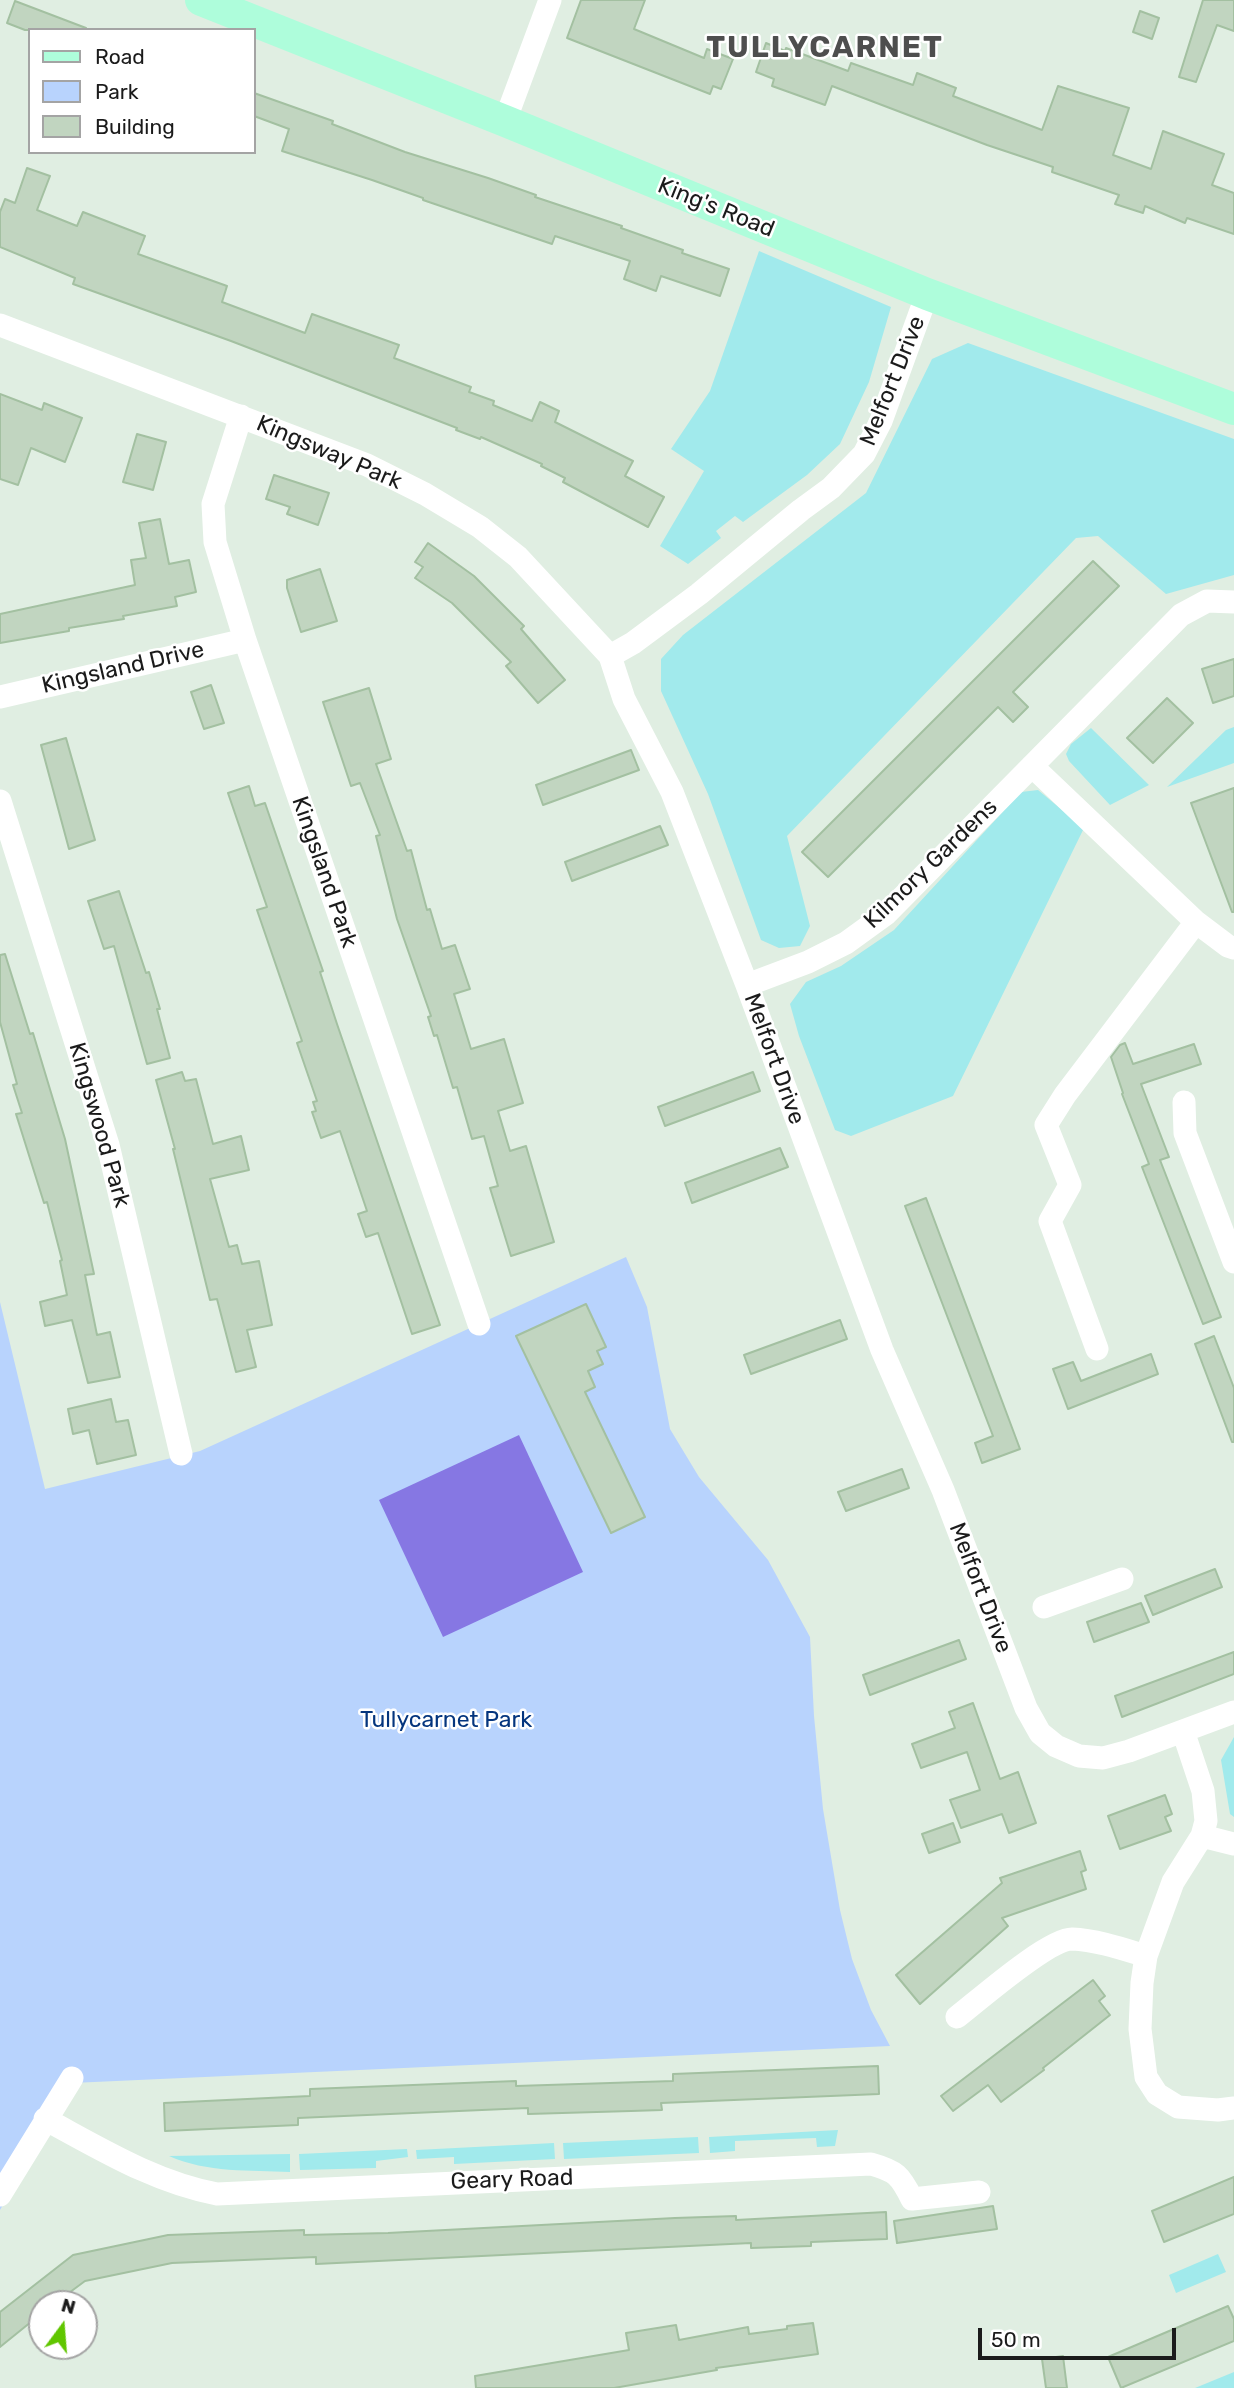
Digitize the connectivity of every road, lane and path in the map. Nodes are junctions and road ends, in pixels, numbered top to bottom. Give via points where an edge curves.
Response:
1 (201, 0) edge
2 (550, 0) edge
3 (505, 121) junction
4 (927, 295) junction
5 (0, 325) edge
6 (1234, 409) edge
7 (241, 416) junction
8 (1234, 602) edge
9 (246, 640) junction
10 (610, 656) junction
11 (0, 697) edge
12 (1032, 766) junction
13 (0, 801) edge
14 (1196, 922) junction
15 (1234, 948) edge
16 (747, 985) junction
17 (1184, 1102) dead end
18 (1234, 1262) edge
19 (479, 1324) dead end
20 (1097, 1349) dead end
21 (181, 1454) dead end
22 (1122, 1579) dead end
23 (1044, 1607) dead end
24 (1234, 1712) edge
25 (1183, 1731) junction
26 (1202, 1836) junction
27 (1234, 1844) edge
28 (1146, 1955) junction
29 (957, 2017) dead end
30 (72, 2078) dead end
31 (1234, 2108) edge
32 (45, 2119) junction
33 (979, 2192) dead end
34 (0, 2195) edge

1 - 3 street, King's Road
2 - 3 street
3 - 4 street, King's Road
4 - 6 street, King's Road
4 - 10 street, Melfort Drive via 881,421 864,454 831,488 699,594
5 - 7 street, Kingsway Park
7 - 9 street, Kingsland Park via 214,504 215,542
7 - 10 street, Kingsway Park via 367,465 480,527 519,557
8 - 12 street, Kilmory Gardens via 1207,601 1181,615
9 - 11 street, Kingsland Drive
9 - 19 street, Kingsland Park
10 - 16 street, Melfort Drive via 624,699 672,792
12 - 14 street
12 - 16 street, Kilmory Gardens via 886,914 846,943
13 - 21 street, Kingswood Park via 107,1145
14 - 15 street
14 - 20 street via 1046,1125 1070,1185 1050,1221
16 - 25 street, Melfort Drive via 882,1350 943,1490 1034,1723 1056,1746 1079,1756 1103,1758
17 - 18 street via 1185,1133
22 - 23 street
24 - 25 street, Melfort Drive
25 - 26 street via 1203,1791 1206,1821
26 - 27 street
26 - 28 street via 1173,1882
28 - 29 street via 1070,1939 1046,1948
28 - 31 street via 1140,2029 1146,2077 1157,2094 1178,2106
30 - 32 street
32 - 33 street, Geary Road via 141,2171 217,2194 871,2164 892,2170 912,2199
32 - 34 street

